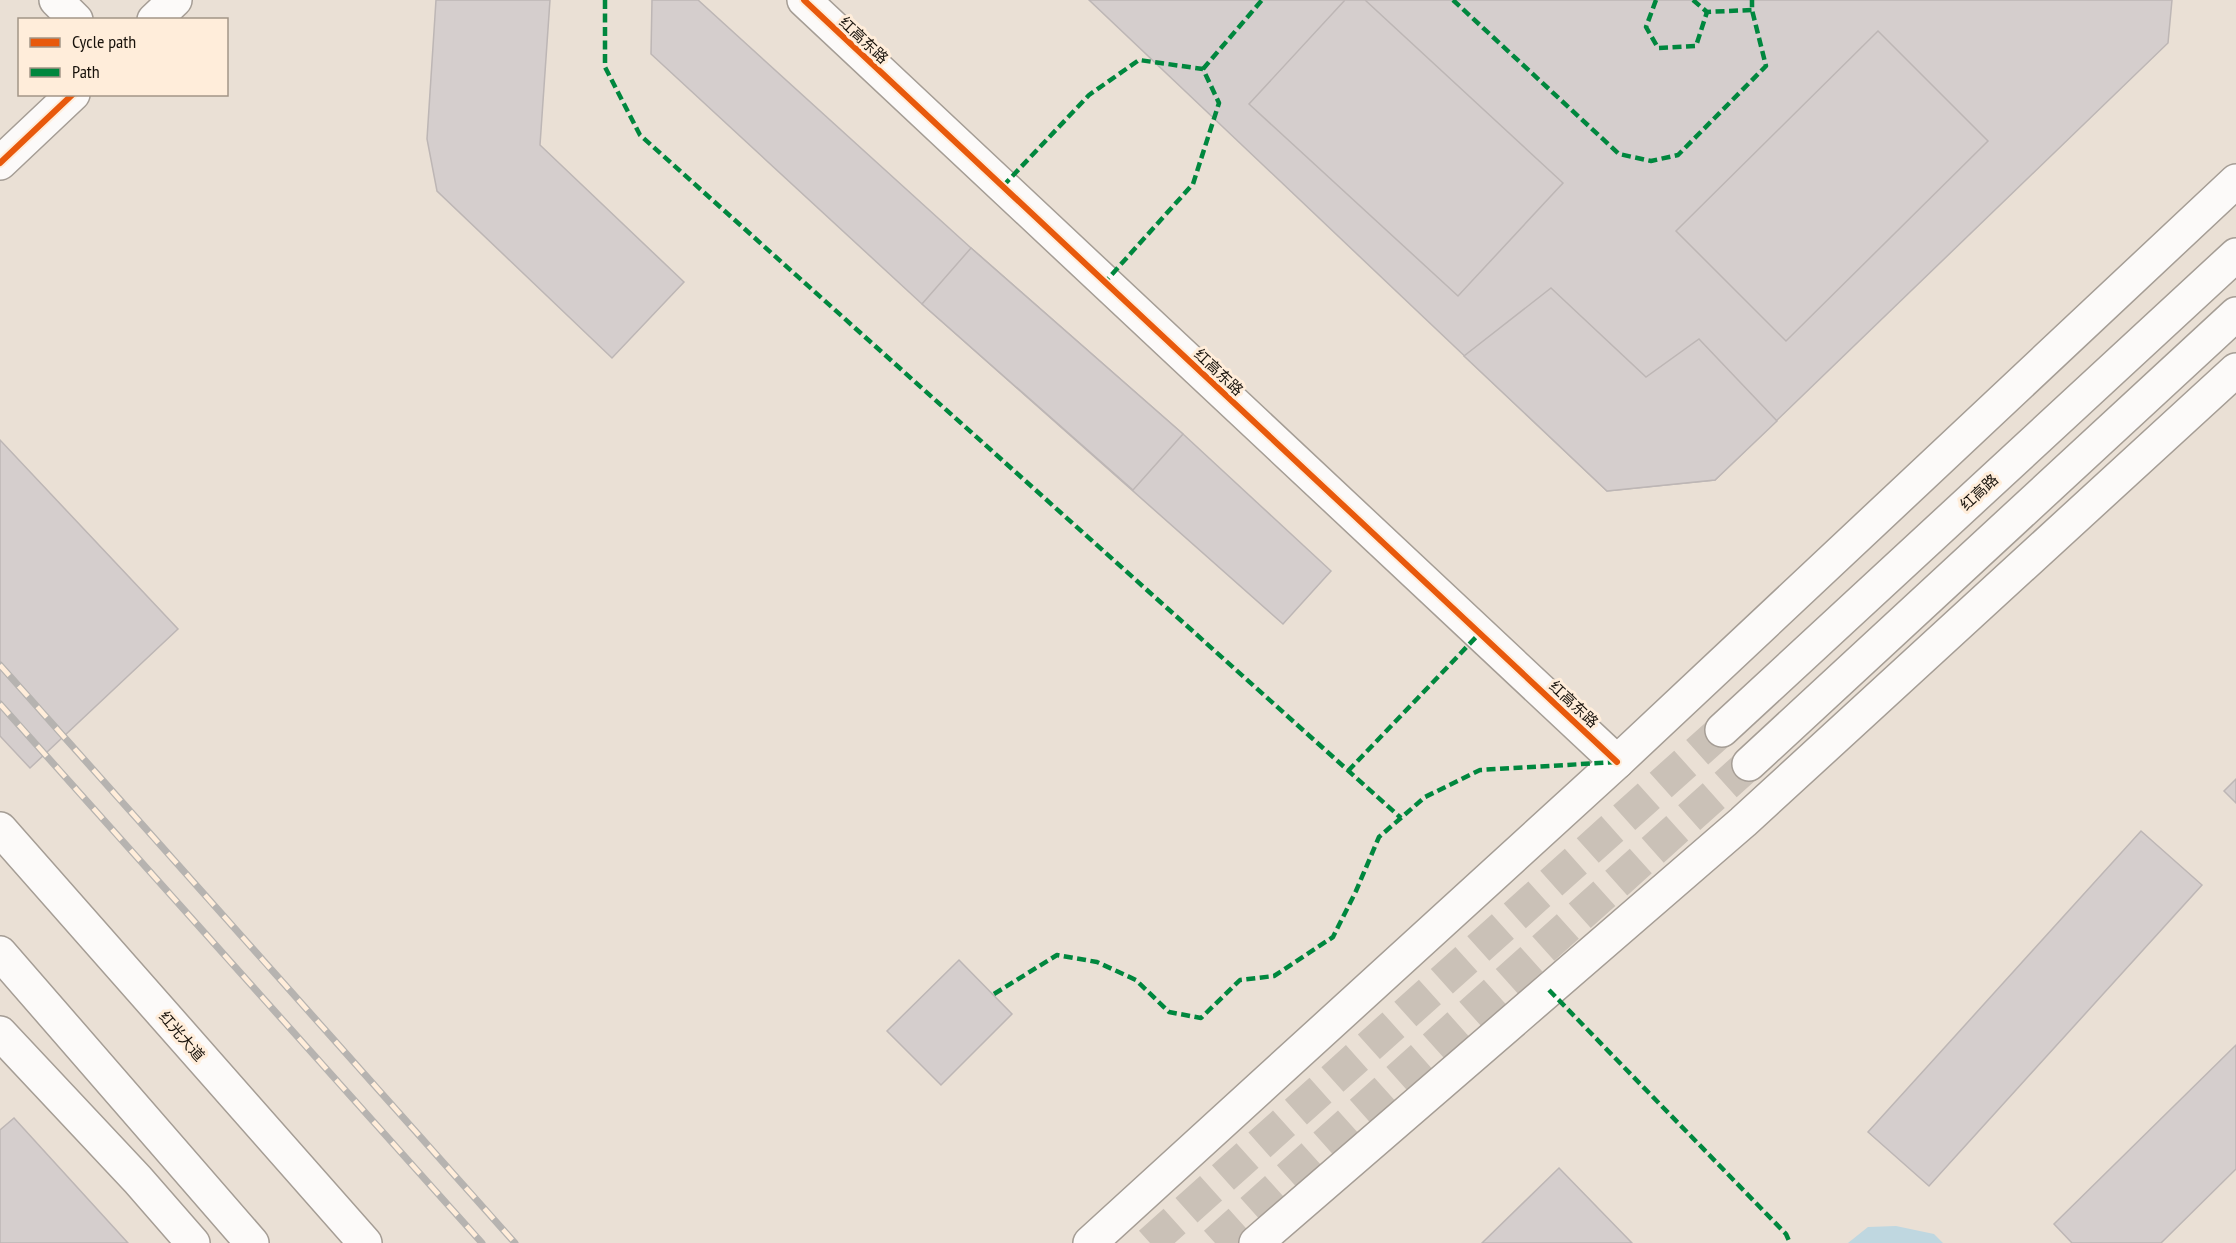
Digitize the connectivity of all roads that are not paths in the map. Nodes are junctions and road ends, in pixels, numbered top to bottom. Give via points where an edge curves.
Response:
1 (56, 0) edge
2 (175, 0) edge
3 (804, 0) edge
4 (74, 18) edge
5 (156, 18) edge
6 (72, 96) edge
7 (0, 163) edge
8 (2236, 181) edge
9 (2236, 255) edge
10 (2236, 314) edge
11 (2236, 370) edge
12 (1722, 730) tunnel mouth
13 (1617, 762) junction
14 (1749, 764) tunnel mouth
15 (0, 829) edge
16 (0, 953) edge
17 (0, 1033) edge
18 (188, 1241) edge
19 (252, 1243) edge
20 (364, 1243) edge
21 (1090, 1243) edge
22 (1256, 1243) edge

1 - 4 main road
2 - 5 main road
3 - 13 main road, 红高东路
6 - 7 main road
8 - 13 main road
9 - 12 main road, 红高路
10 - 14 main road
11 - 22 main road via 1743,822
13 - 21 main road
15 - 20 main road, 红光大道
16 - 19 main road
17 - 18 main road via 138,1180

